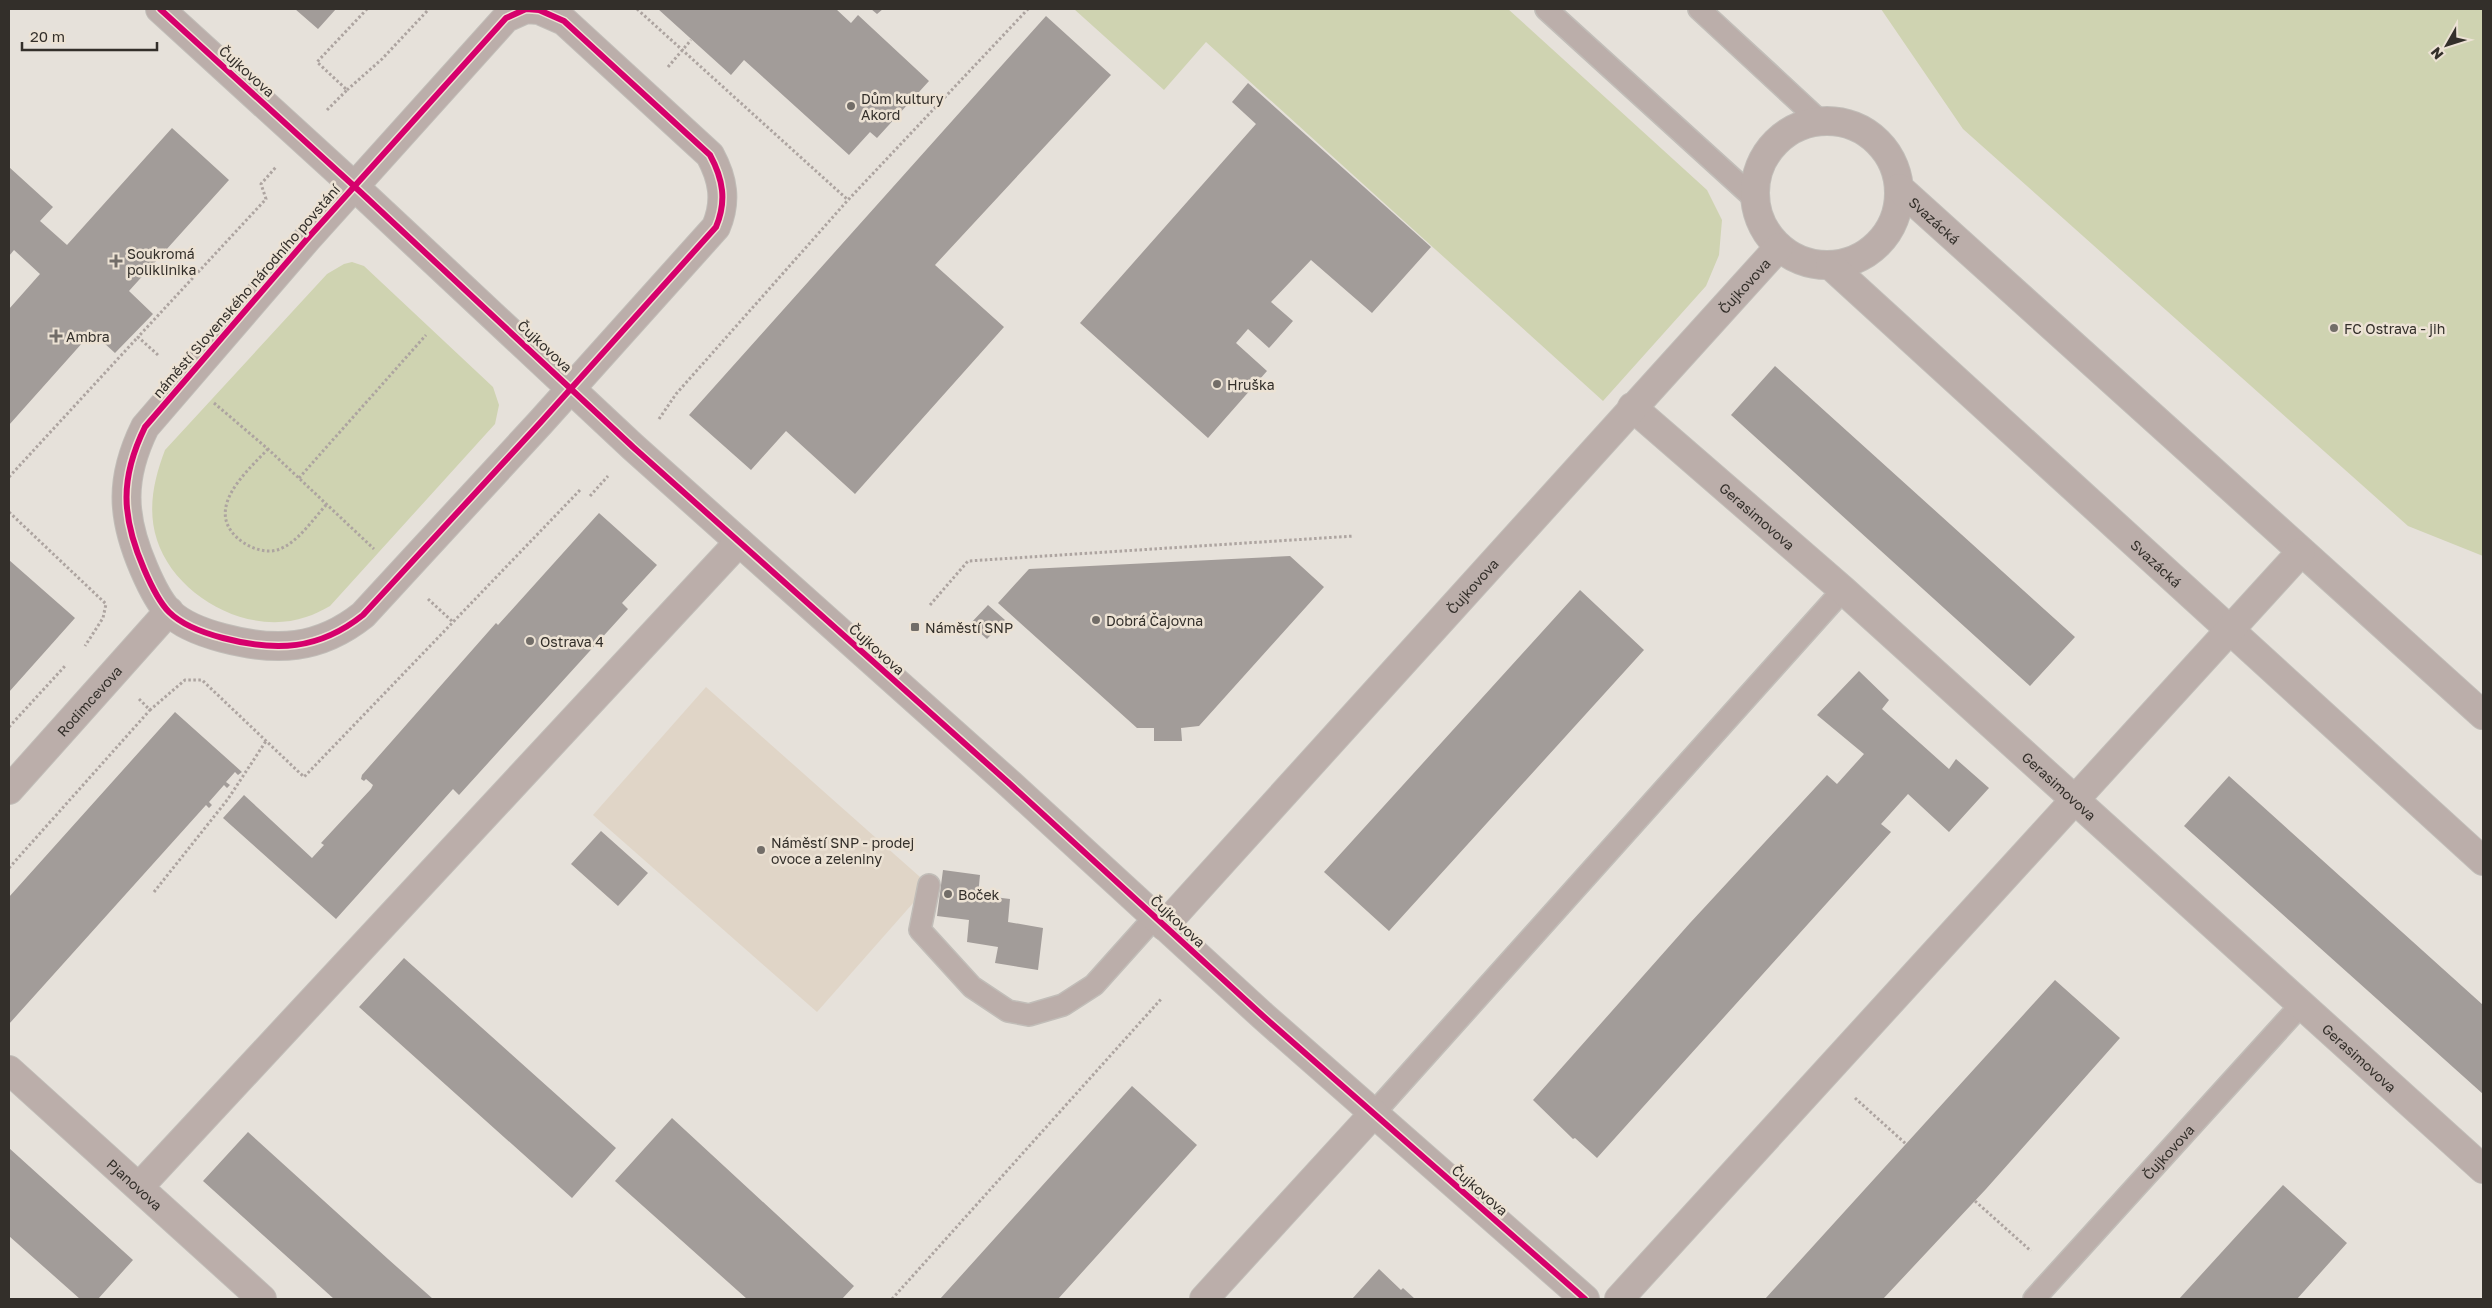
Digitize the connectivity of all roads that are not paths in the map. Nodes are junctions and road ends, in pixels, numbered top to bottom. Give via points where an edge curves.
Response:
1 (160, 9) edge
2 (1546, 9) edge
3 (1699, 9) edge
4 (1820, 121) junction
5 (354, 186) junction
6 (1898, 188) junction
7 (1754, 198) junction
8 (1779, 247) junction
9 (1830, 265) junction
10 (571, 388) junction
11 (1632, 407) junction
12 (739, 542) junction
13 (2301, 552) junction
14 (1843, 590) junction
15 (168, 612) junction
16 (2231, 631) junction
17 (2483, 714) edge
18 (9, 790) edge
19 (2075, 801) junction
20 (2483, 861) edge
21 (929, 885) dead end
22 (1160, 921) junction
23 (2301, 1005) junction
24 (9, 1070) edge
25 (1374, 1113) junction
26 (2483, 1169) edge
27 (140, 1186) junction
28 (262, 1299) edge
29 (1204, 1299) edge
30 (1585, 1299) edge
31 (1618, 1299) edge
32 (2034, 1299) edge

1 - 5 street, Čujkovova
2 - 7 lane
3 - 4 lane
4 - 6 street via 1837,121 1869,135 1884,149 1894,167
4 - 7 street via 1793,129 1771,146 1756,179
5 - 10 street, Čujkovova
5 - 10 street, náměstí Slovenského národního povstání via 506,18 526,9 552,14 564,21 701,144 710,155 723,184 721,215 716,226
5 - 15 street, náměstí Slovenského národního povstání via 145,426 133,451 125,497 128,526 135,549
6 - 9 street via 1898,207 1881,241 1849,261
6 - 13 street, Svazácká
7 - 8 street via 1766,233
8 - 9 street via 1812,264
8 - 11 street, Čujkovova
9 - 16 street, Svazácká
10 - 12 street, Čujkovova
10 - 15 street, náměstí Slovenského národního povstání via 348,627 329,637 283,648 248,645 211,635
11 - 14 street, Gerasimovova
11 - 22 street, Čujkovova
12 - 22 street, Čujkovova
12 - 27 street
13 - 16 street
13 - 17 street, Svazácká
14 - 19 street, Gerasimovova
14 - 25 lane
15 - 18 street, Rodimcevova
16 - 19 street
16 - 20 street, Svazácká
19 - 23 street, Gerasimovova
19 - 31 street
21 - 22 lane via 920,930 972,987 1008,1011 1029,1015 1063,1005 1094,985
22 - 25 street, Čujkovova
23 - 26 street, Gerasimovova
23 - 32 lane, Čujkovova
24 - 27 street, Pjanovova
25 - 29 street
25 - 30 street, Čujkovova
27 - 28 street, Pjanovova

